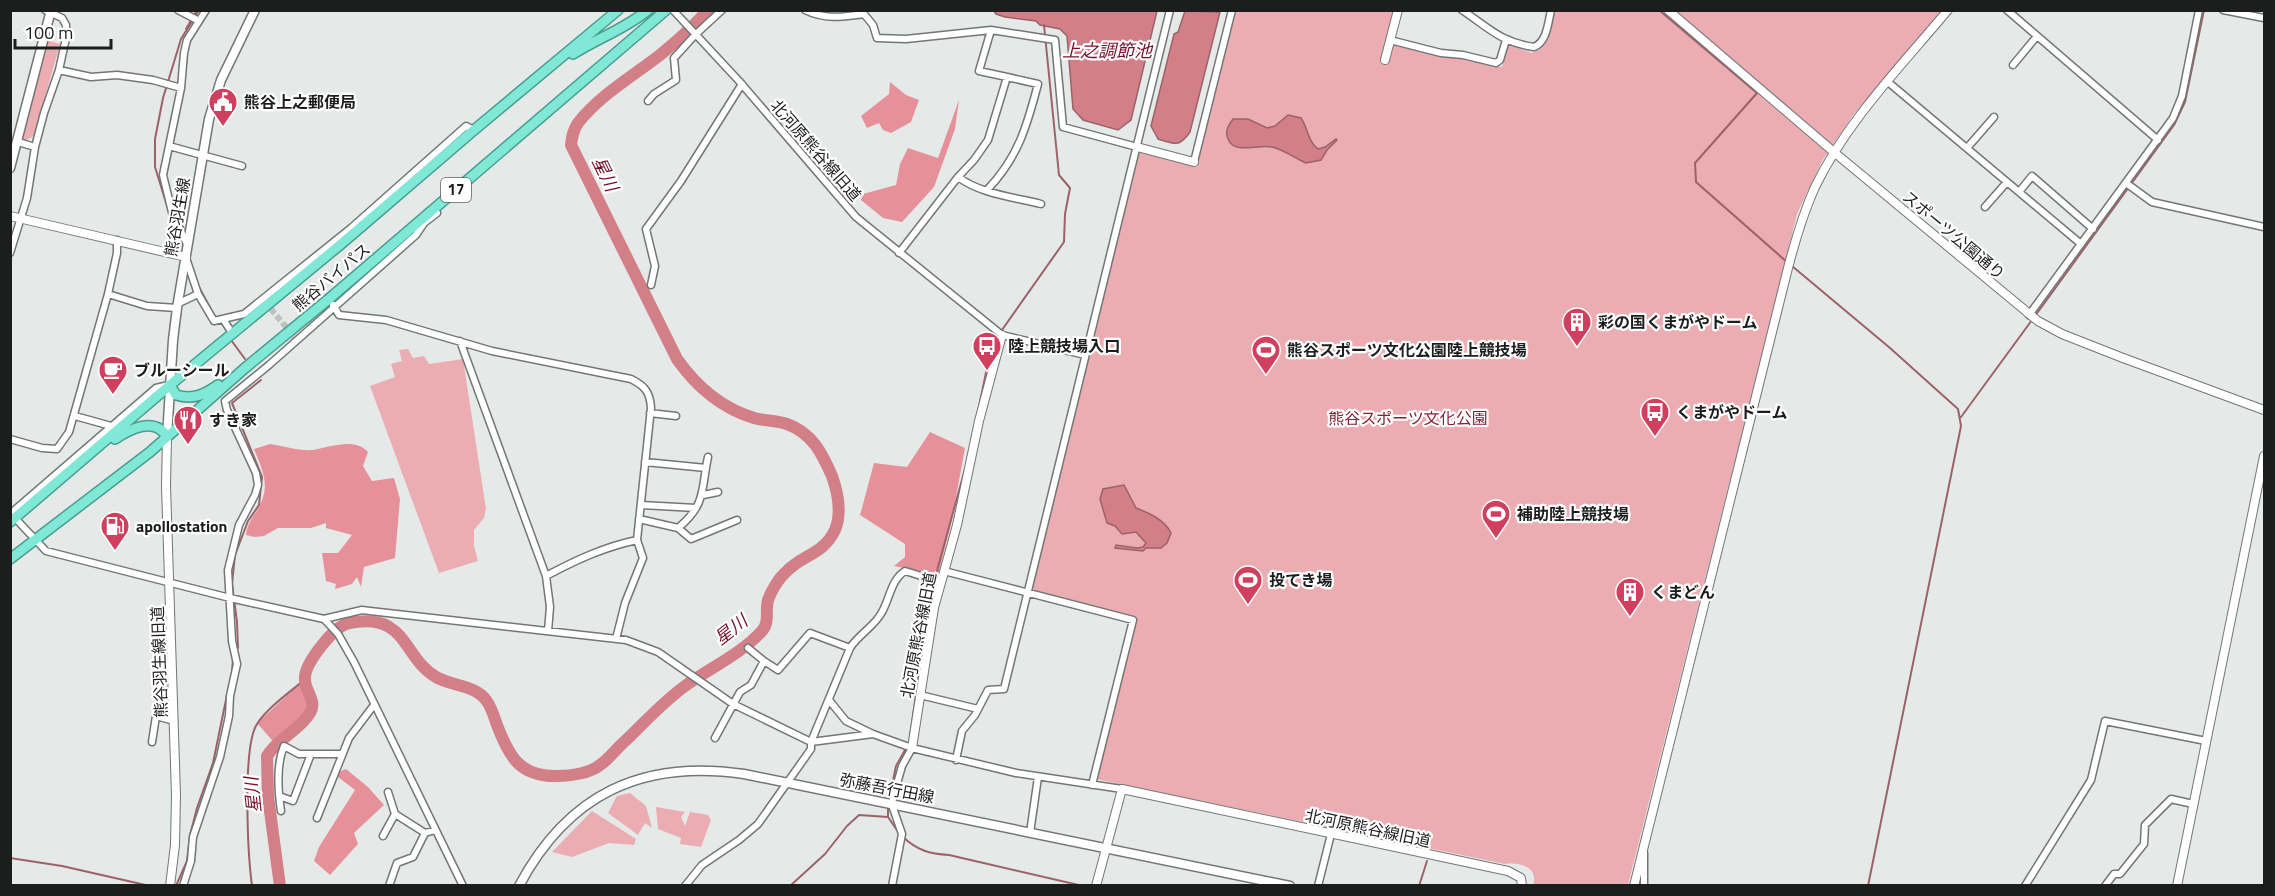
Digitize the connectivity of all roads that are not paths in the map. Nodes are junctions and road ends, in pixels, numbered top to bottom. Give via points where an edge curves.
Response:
1 (178, 10) edge
2 (206, 10) edge
3 (255, 10) edge
4 (618, 10) edge
5 (648, 10) edge
6 (666, 10) edge
7 (673, 10) edge
8 (722, 10) edge
9 (805, 10) edge
10 (1170, 10) edge
11 (1232, 10) edge
12 (1398, 10) edge
13 (1462, 10) edge
14 (1551, 10) edge
15 (1668, 10) edge
16 (1948, 10) edge
17 (2007, 10) edge
18 (2199, 10) edge
19 (2223, 10) edge
20 (49, 11) edge
21 (2265, 18) edge
22 (198, 21) junction
23 (990, 30) junction
24 (694, 34) junction
25 (2037, 36) junction
26 (1390, 39) junction
27 (1506, 40) junction
28 (1385, 60) dead end
29 (555, 64) junction
30 (2013, 65) dead end
31 (59, 70) junction
32 (1007, 77) junction
33 (1888, 82) junction
34 (742, 84) junction
35 (181, 88) junction
36 (648, 101) dead end
37 (1995, 117) dead end
38 (474, 130) junction
39 (2158, 140) junction
40 (18, 142) junction
41 (169, 146) junction
42 (35, 147) junction
43 (1137, 147) junction
44 (1967, 148) junction
45 (1834, 153) junction
46 (203, 154) junction
47 (1194, 162) joint
48 (242, 166) dead end
49 (10, 168) edge
50 (958, 177) junction
51 (2007, 182) junction
52 (2126, 183) junction
53 (987, 190) junction
54 (2019, 192) junction
55 (1041, 204) dead end
56 (1984, 207) dead end
57 (10, 216) edge
58 (21, 218) junction
59 (2265, 227) edge
60 (2093, 229) junction
61 (117, 240) junction
62 (2081, 244) junction
63 (188, 245) junction
64 (10, 253) edge
65 (899, 253) junction
66 (186, 257) junction
67 (651, 285) dead end
68 (108, 294) junction
69 (198, 294) junction
70 (332, 303) junction
71 (177, 306) junction
72 (2029, 315) junction
73 (223, 319) junction
74 (232, 333) junction
75 (1002, 335) junction
76 (460, 341) junction
77 (1085, 355) junction
78 (245, 368) junction
79 (170, 385) junction
80 (2265, 410) edge
81 (650, 413) junction
82 (75, 416) junction
83 (676, 416) dead end
84 (111, 426) junction
85 (167, 437) junction
86 (10, 439) edge
87 (90, 454) junction
88 (2265, 456) edge
89 (708, 457) dead end
90 (645, 462) junction
91 (706, 468) junction
92 (718, 492) dead end
93 (703, 495) junction
94 (641, 506) junction
95 (696, 508) junction
96 (12, 518) edge
97 (639, 519) junction
98 (737, 520) dead end
99 (678, 528) junction
100 (34, 540) junction
101 (637, 540) junction
102 (10, 559) edge
103 (944, 571) junction
104 (546, 576) junction
105 (941, 582) junction
106 (170, 583) junction
107 (1027, 592) junction
108 (230, 598) junction
109 (326, 621) junction
110 (548, 631) junction
111 (616, 639) junction
112 (748, 648) dead end
113 (850, 648) junction
114 (764, 661) junction
115 (920, 695) junction
116 (829, 700) junction
117 (734, 704) junction
118 (374, 705) junction
119 (978, 709) junction
120 (174, 721) junction
121 (873, 734) junction
122 (715, 738) dead end
123 (2206, 741) junction
124 (152, 742) dead end
125 (811, 742) junction
126 (912, 748) junction
127 (311, 754) junction
128 (342, 754) junction
129 (956, 760) junction
130 (1038, 777) junction
131 (787, 783) junction
132 (1092, 785) junction
133 (1122, 789) junction
134 (388, 792) dead end
135 (279, 796) junction
136 (2193, 804) junction
137 (892, 805) junction
138 (281, 811) dead end
139 (395, 814) junction
140 (317, 818) dead end
141 (435, 831) junction
142 (1030, 832) junction
143 (425, 833) junction
144 (1331, 834) junction
145 (383, 836) dead end
146 (1105, 848) junction
147 (1644, 848) junction
148 (170, 885) edge
149 (183, 885) edge
150 (389, 885) edge
151 (463, 885) edge
152 (519, 885) edge
153 (685, 885) edge
154 (892, 885) edge
155 (1096, 885) edge
156 (1290, 885) edge
157 (1318, 885) edge
158 (1522, 885) edge
159 (1634, 885) edge
160 (1644, 885) edge
161 (2025, 885) edge
162 (2105, 885) edge
163 (2177, 885) edge

1 - 22 street
2 - 22 street
3 - 46 main road, 熊谷羽生線 via 221,80
4 - 29 highway, 熊谷バイパス / 17
5 - 29 highway via 634,22
6 - 70 highway, 熊谷バイパス / 17
7 - 24 street, 北河原熊谷線旧道
8 - 24 street
9 - 23 street via 833,19 864,14 877,38 906,39
10 - 43 street
11 - 47 street
12 - 26 street
13 - 27 street
14 - 27 street via 1545,37 1538,45
15 - 45 street, スポーツ公園通り
16 - 33 street
17 - 25 street
18 - 39 street via 2182,96
19 - 21 street
20 - 31 street via 66,25
20 - 40 main road
22 - 35 street via 187,40
23 - 32 street via 979,71
23 - 43 street via 1055,40 1063,127
24 - 34 street, 北河原熊谷線旧道
24 - 36 street via 674,58 676,80
25 - 30 street
25 - 39 street
26 - 27 street via 1496,63
26 - 28 street
29 - 38 highway, 熊谷バイパス / 17
31 - 35 street via 91,77 117,75
31 - 42 street
32 - 50 street via 988,140
32 - 53 street via 1038,84 1025,132 1000,177
33 - 44 street
33 - 45 street
34 - 65 street, 北河原熊谷線旧道 via 847,209
34 - 67 street via 646,229 655,266
35 - 41 street
37 - 44 street
38 - 73 street via 466,126 351,228 244,314
38 - 74 highway, 熊谷バイパス / 17
39 - 52 street
40 - 42 street
40 - 49 main road
41 - 46 street
41 - 63 street via 163,175 172,212
42 - 58 street
43 - 47 street
43 - 77 street
44 - 51 street
45 - 72 street, スポーツ公園通り
45 - 147 street via 1795,243
46 - 48 street
46 - 63 main road, 熊谷羽生線
50 - 53 street
50 - 65 street
51 - 54 street
51 - 56 street
52 - 59 street via 2152,202
52 - 60 street
53 - 55 street
54 - 60 street via 2032,176
54 - 62 street
57 - 58 street
58 - 61 street
58 - 64 street
60 - 62 street
61 - 66 street
61 - 68 street
62 - 72 street
63 - 66 main road, 熊谷羽生線
65 - 75 street, 北河原熊谷線旧道
66 - 69 street
66 - 71 main road, 熊谷羽生線
68 - 71 street via 147,306
68 - 82 street
69 - 71 street
69 - 73 street via 214,321
70 - 76 street via 339,315 386,320
70 - 78 highway, 熊谷バイパス / 17
70 - 108 street via 269,365 225,400 258,485 231,550
71 - 79 main road, 熊谷羽生線
72 - 80 street, スポーツ公園通り via 2062,334
73 - 74 street
74 - 79 highway, 熊谷バイパス / 17
75 - 77 street
75 - 103 street, 北河原熊谷線旧道
76 - 81 street via 631,379 647,389
76 - 104 street
77 - 107 street
78 - 79 highway via 196,397 176,395
78 - 85 highway, 熊谷バイパス / 17
79 - 84 street via 156,388
79 - 85 main road, 熊谷羽生線
79 - 87 highway, 熊谷バイパス / 17
81 - 83 street
81 - 90 street
82 - 84 street
82 - 86 street via 57,449
84 - 96 street
85 - 87 highway via 157,428 141,426
85 - 100 highway, 熊谷バイパス / 17
85 - 106 street, 熊谷羽生線旧道
87 - 96 highway, 熊谷バイパス / 17
88 - 123 street
89 - 91 street
90 - 91 street
90 - 94 street
91 - 93 street
92 - 93 street
93 - 95 street
94 - 95 street
94 - 97 street
95 - 99 street
96 - 100 street
97 - 99 street
97 - 101 street
98 - 99 street via 692,539
100 - 102 highway, 熊谷バイパス / 17
100 - 106 street via 46,551
101 - 104 street via 579,558
101 - 111 street via 643,558
103 - 105 street, 北河原熊谷線旧道
103 - 107 street
104 - 110 street
105 - 113 street via 905,571 897,576 881,614
105 - 115 street, 北河原熊谷線旧道
106 - 108 street
106 - 120 street, 熊谷羽生線旧道
107 - 119 street via 1004,689 988,690
107 - 132 street via 1133,620
108 - 109 street
108 - 149 street via 237,664 220,757 193,837
109 - 110 street via 362,610
109 - 118 street via 338,634
110 - 111 street
111 - 117 street via 658,652
112 - 114 street
113 - 114 street via 810,633 778,670
113 - 116 street
114 - 117 street via 751,685 740,692
115 - 119 street
115 - 126 street, 北河原熊谷線旧道
116 - 121 street via 846,721
116 - 125 street
117 - 122 street
117 - 125 street
118 - 128 street
118 - 141 street
119 - 129 street via 962,731
120 - 124 street via 156,716
120 - 148 street, 熊谷羽生線旧道 via 175,845
121 - 125 street
121 - 126 street
123 - 136 street
123 - 161 street via 2105,721 2091,780
125 - 131 street via 811,749
126 - 129 street, 北河原熊谷線旧道
126 - 137 street via 902,766
127 - 128 street
127 - 135 street via 293,801
127 - 135 street via 299,754 284,746
128 - 140 street
129 - 130 street, 北河原熊谷線旧道
130 - 132 street, 北河原熊谷線旧道
130 - 142 street
131 - 137 main road, 弥藤吾行田線
131 - 152 main road, 弥藤吾行田線 via 698,770 663,773 622,785 581,809 561,827
131 - 153 street via 758,824 702,865
132 - 133 street, 北河原熊谷線旧道
133 - 144 street, 北河原熊谷線旧道
133 - 146 street
134 - 139 street
135 - 138 street
136 - 162 street via 2171,799 2145,825 2144,844 2120,874 2114,874
136 - 163 street
137 - 142 main road, 弥藤吾行田線
137 - 154 street via 902,834
139 - 143 street
139 - 145 street
141 - 143 street
141 - 151 street
142 - 146 main road, 弥藤吾行田線
143 - 150 street via 413,857 397,863
144 - 157 street
144 - 158 street, 北河原熊谷線旧道 via 1508,871 1521,878
146 - 155 street
146 - 156 main road, 弥藤吾行田線
147 - 159 street
147 - 160 street

